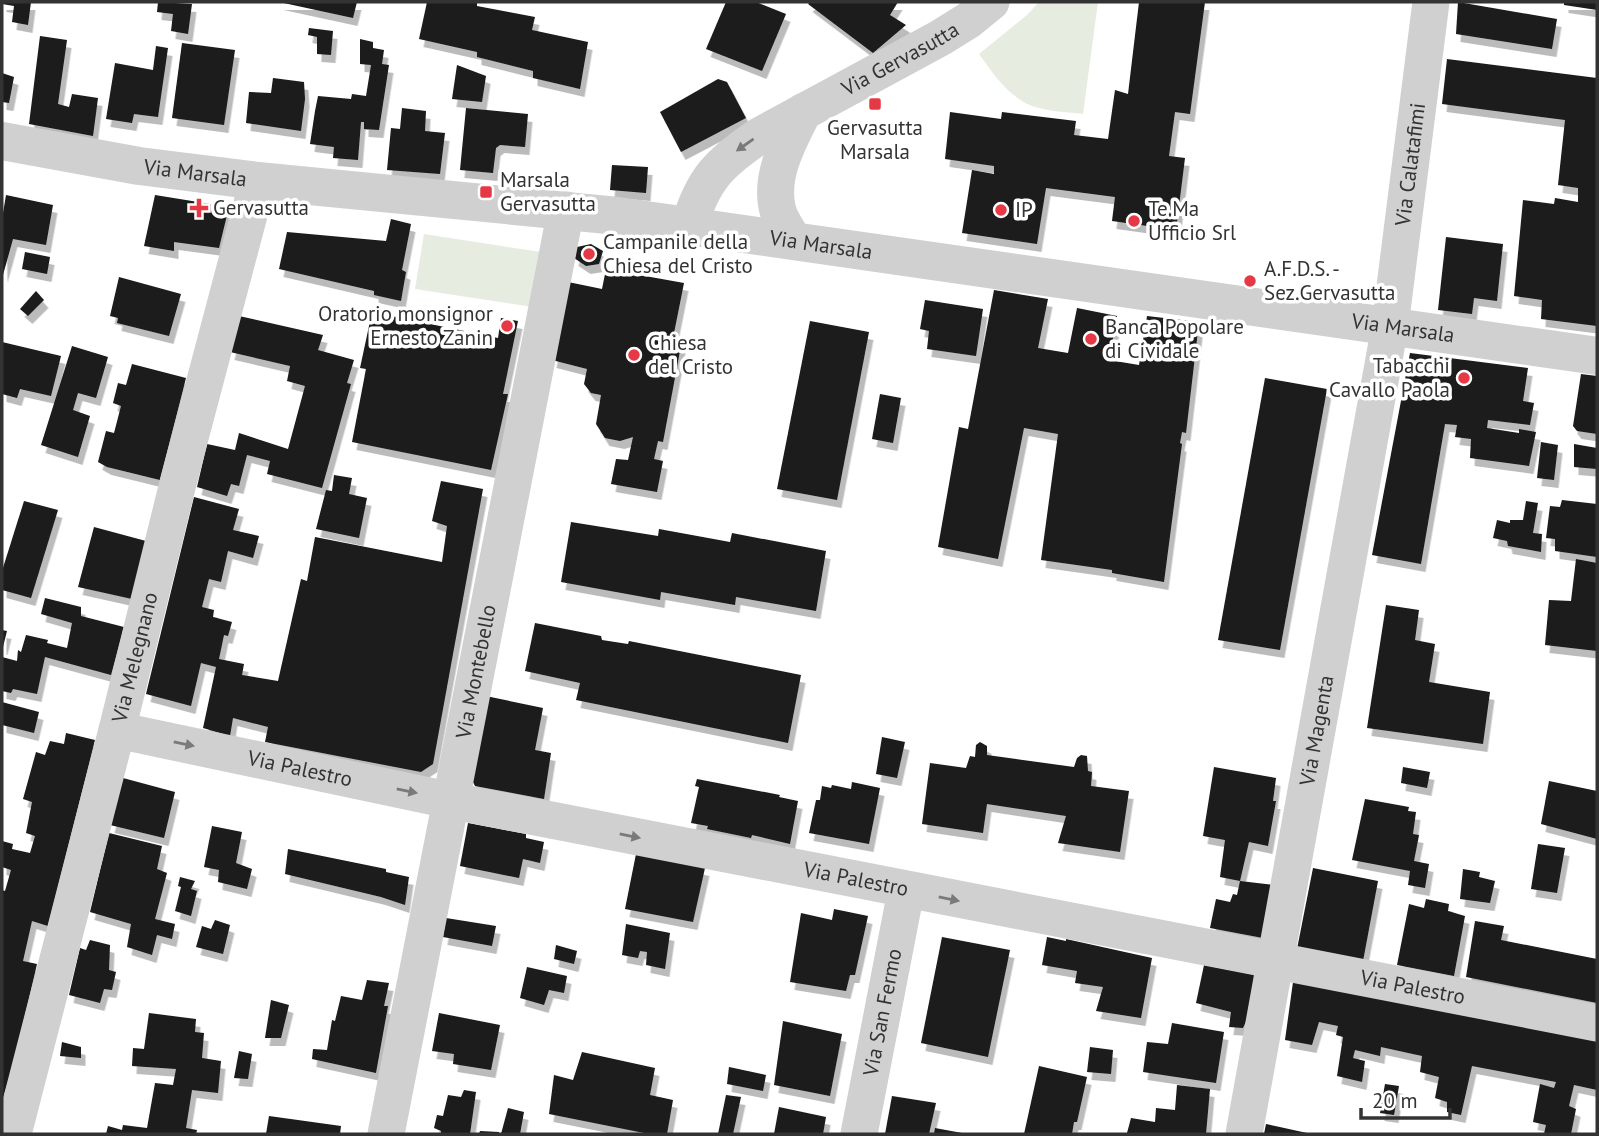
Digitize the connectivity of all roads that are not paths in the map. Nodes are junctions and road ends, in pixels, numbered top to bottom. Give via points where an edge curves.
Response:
1 (992, 2) edge
2 (1432, 2) edge
3 (804, 111) junction
4 (2, 141) edge
5 (258, 181) junction
6 (566, 210) junction
7 (689, 226) junction
8 (794, 241) junction
9 (1390, 326) junction
10 (1597, 356) edge
11 (117, 730) junction
12 (453, 801) junction
13 (906, 891) junction
14 (1277, 962) junction
15 (1597, 1023) edge
16 (13, 1134) edge
17 (386, 1134) edge
18 (859, 1134) edge
19 (1244, 1134) edge

1 - 3 street, Via Gervasutta via 940,38
2 - 9 street, Via Calatafimi
3 -> 7 street, Via Gervasutta via 759,136 713,173 697,199
3 - 8 street via 781,162 776,187 779,215
4 - 5 street, Via Marsala via 139,166
5 - 6 street, Via Marsala
5 - 11 street, Via Melegnano
6 - 7 street, Via Marsala
6 - 12 street, Via Montebello
7 - 8 street, Via Marsala
8 - 9 street, Via Marsala
9 - 10 street, Via Marsala
9 - 14 street, Via Magenta
11 -> 12 street, Via Palestro
11 - 16 street, Via Melegnano
12 -> 13 street, Via Palestro
12 - 17 street, Via Montebello
13 -> 14 street, Via Palestro
13 - 18 street, Via San Fermo
14 - 15 street, Via Palestro
14 - 19 street, Via Magenta

